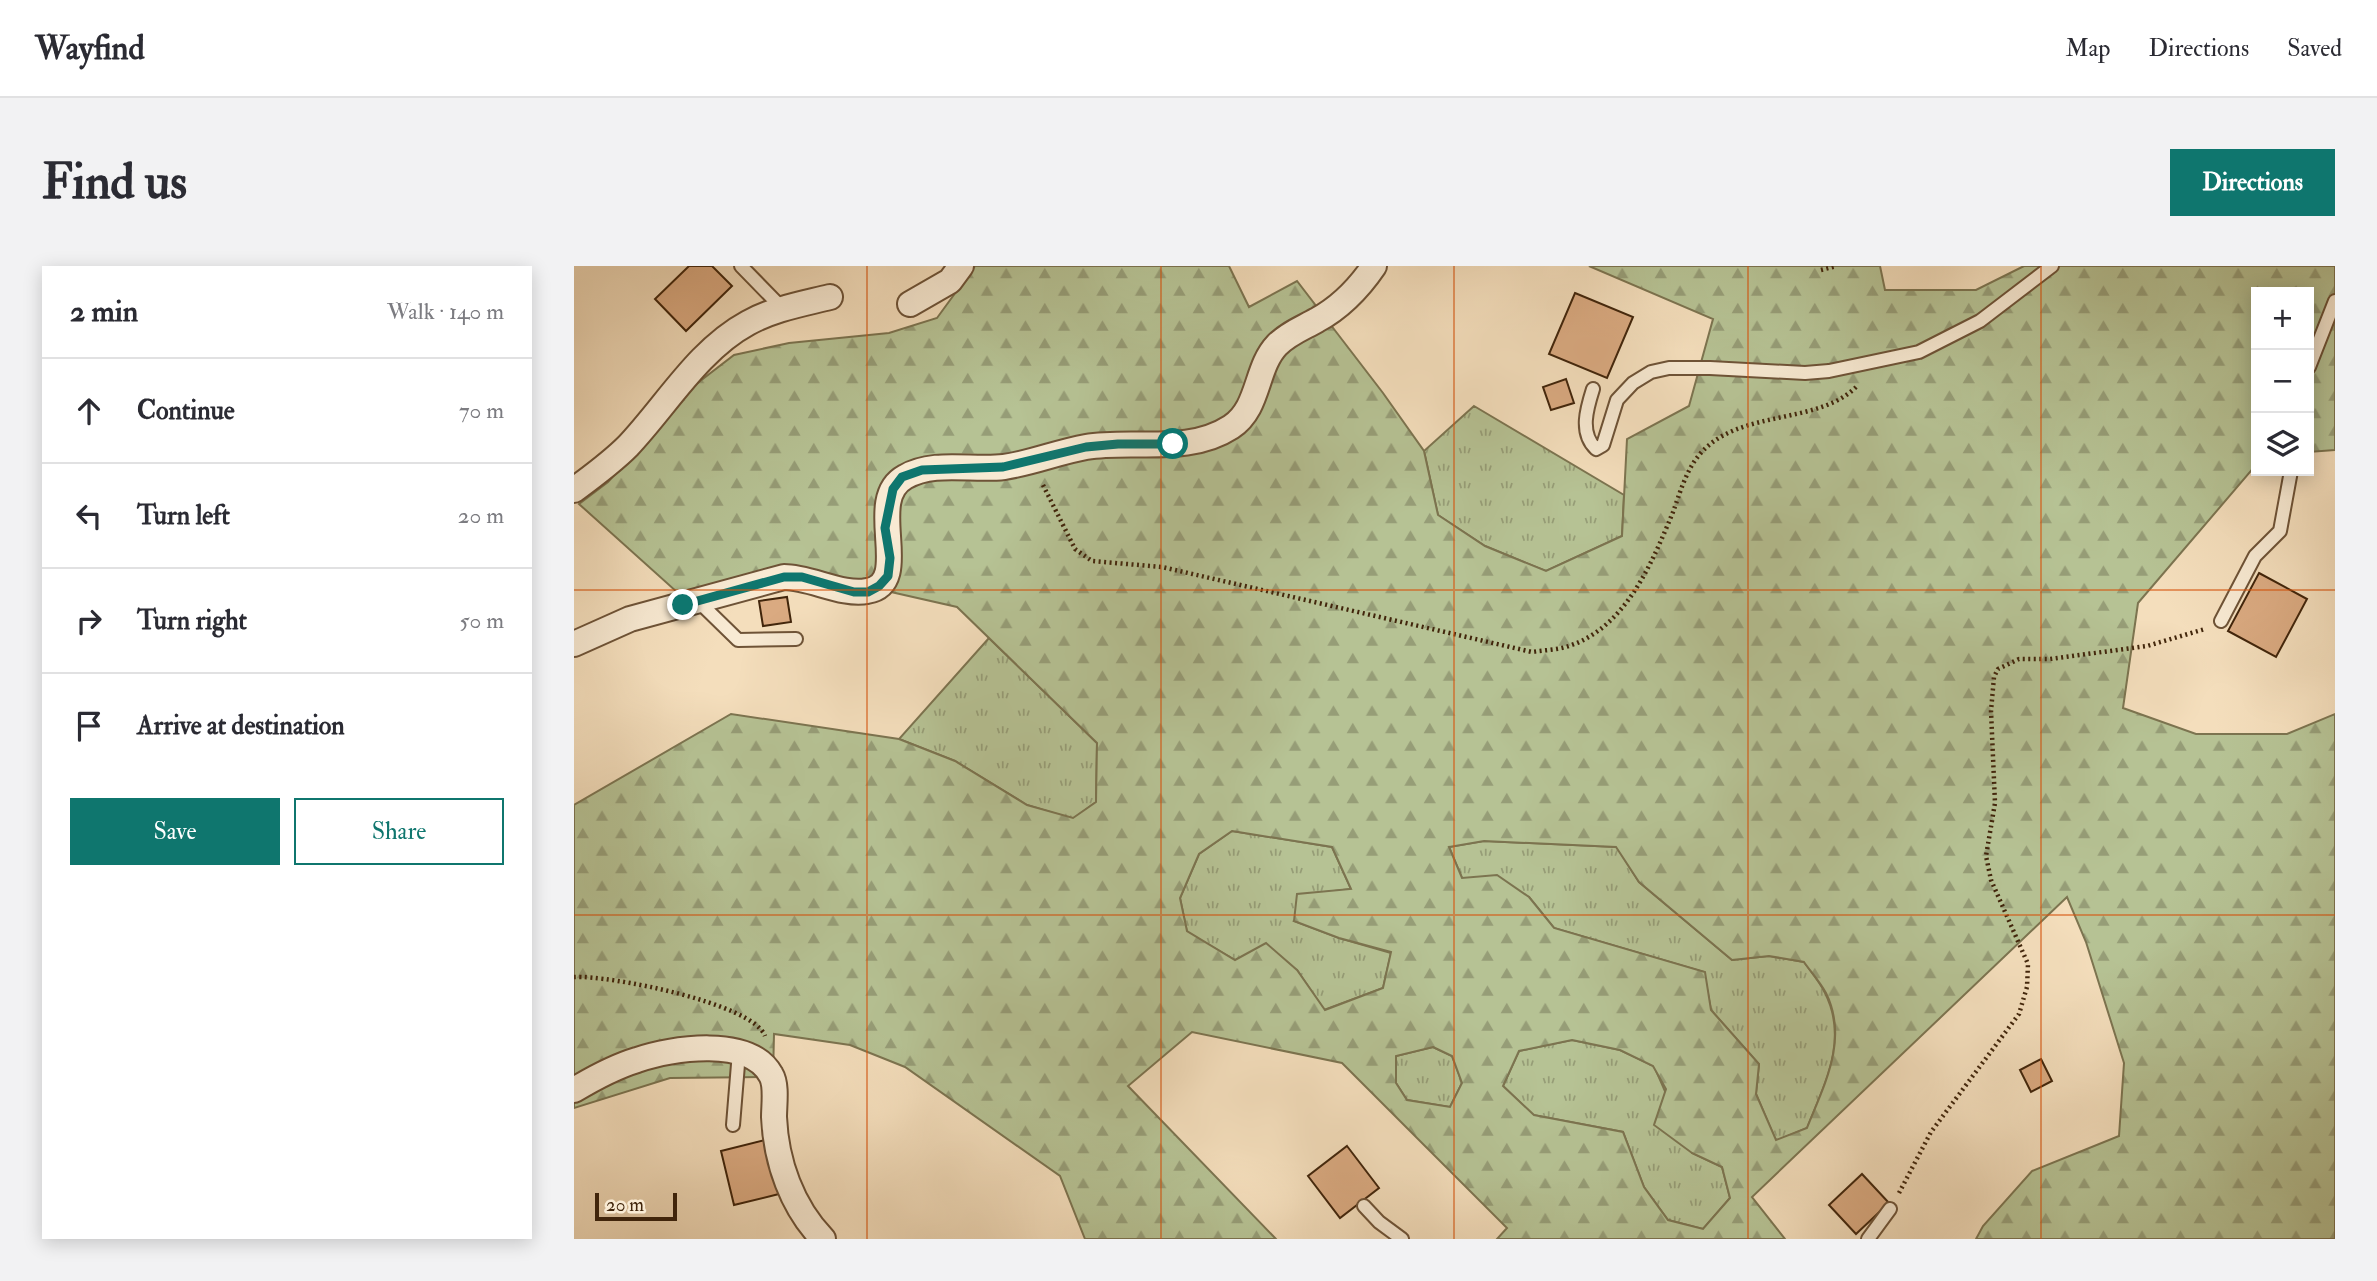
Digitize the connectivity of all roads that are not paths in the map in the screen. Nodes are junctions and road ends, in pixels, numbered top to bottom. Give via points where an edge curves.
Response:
1 (741, 266) edge
2 (961, 266) edge
3 (1374, 266) edge
4 (2052, 266) edge
5 (830, 297) dead end
6 (2335, 301) edge
7 (909, 304) dead end
8 (782, 308) junction
9 (2314, 354) edge
10 (1593, 389) dead end
11 (2290, 476) edge
12 (574, 490) edge
13 (698, 601) junction
14 (2221, 621) road end
15 (796, 639) dead end
16 (574, 644) edge
17 (750, 1056) junction
18 (574, 1090) edge
19 (733, 1125) dead end
20 (1364, 1206) dead end
21 (1890, 1209) road end
22 (823, 1239) edge
23 (1402, 1239) edge
24 (1868, 1239) edge

1 - 8 lane
2 - 7 street via 950,281
3 - 13 street via 1337,308 1275,346 1243,416 1231,427 1192,441 1086,447 1003,467 922,470 902,477 893,489 885,528 888,576 879,586 854,592 802,577 784,577
4 - 10 lane via 1980,321 1919,352 1805,373 1710,368 1651,372 1617,400 1603,445 1596,449 1585,422
5 - 8 street
6 - 9 lane
8 - 12 street via 747,323 717,345 629,445
11 - 14 lane via 2280,531 2255,556
13 - 15 lane via 738,640
13 - 16 street via 629,619
17 - 18 street via 707,1048 662,1054 606,1072
17 - 19 lane
17 - 22 street via 773,1077 780,1161 794,1200
20 - 23 lane
21 - 24 lane

